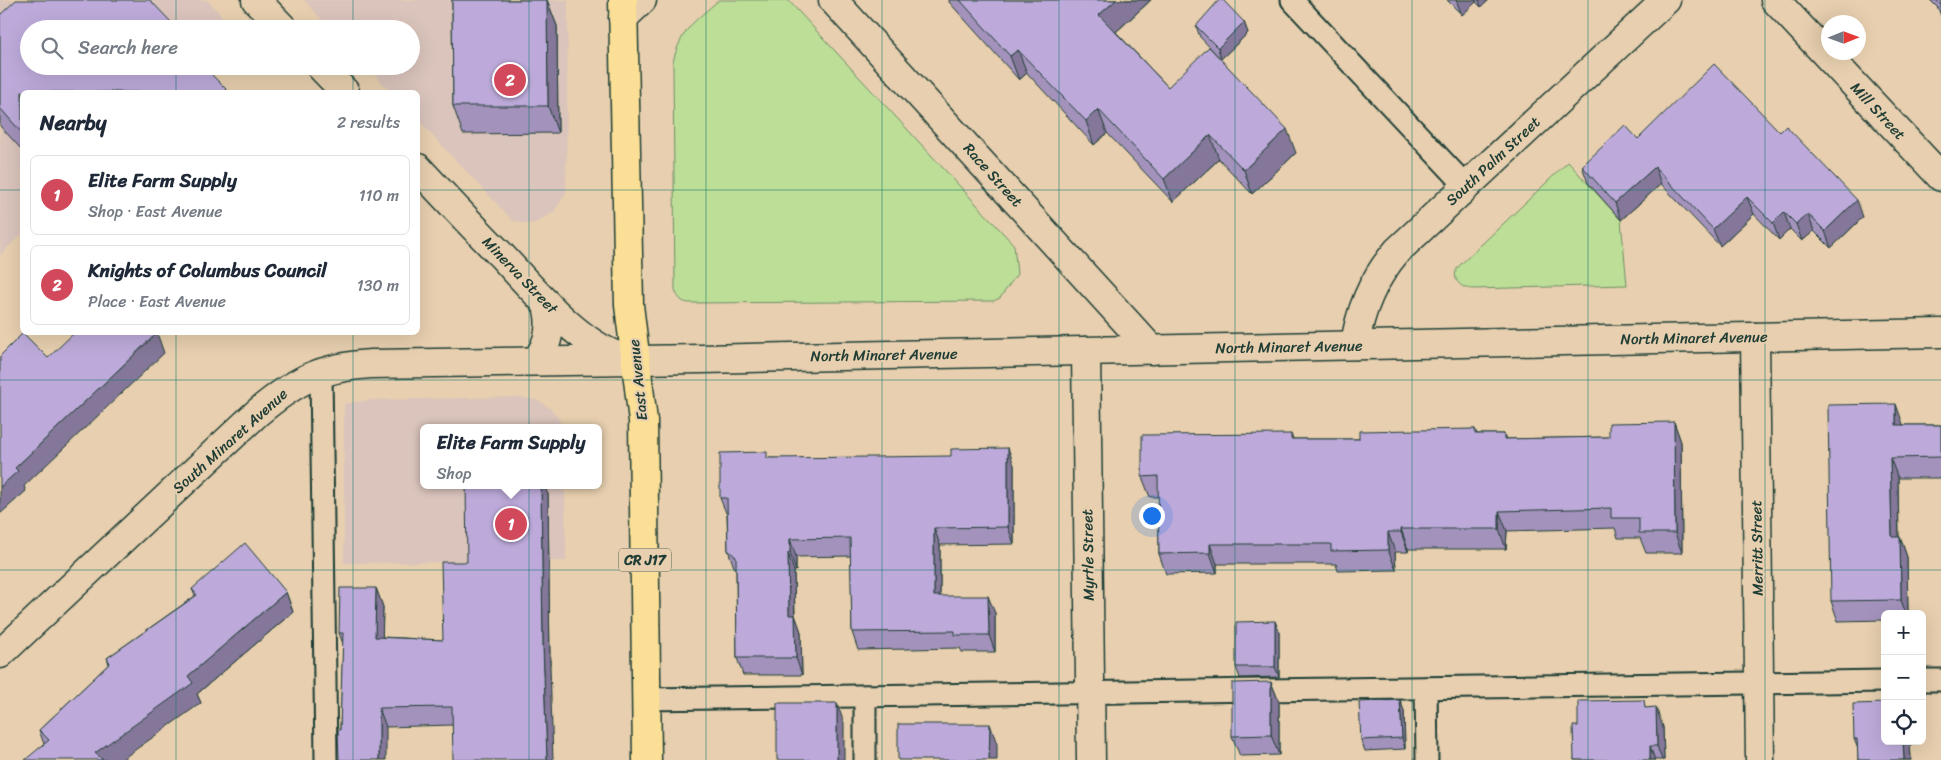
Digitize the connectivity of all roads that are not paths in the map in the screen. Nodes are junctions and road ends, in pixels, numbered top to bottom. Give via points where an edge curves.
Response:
1 (256, 0) edge
2 (833, 0) edge
3 (1292, 0) edge
4 (1666, 0) edge
5 (1775, 0) edge
6 (629, 6) edge
7 (275, 20) edge
8 (329, 75) edge
9 (343, 90) edge
10 (420, 170) edge
11 (1941, 177) edge
12 (1466, 186) junction
13 (546, 303) junction
14 (1941, 333) edge
15 (1755, 337) junction
16 (1355, 345) junction
17 (1152, 350) junction
18 (1086, 351) junction
19 (637, 360) junction
20 (536, 361) junction
21 (321, 372) junction
22 (0, 654) edge
23 (1926, 680) edge
24 (1941, 680) edge
25 (1881, 681) edge
26 (1759, 683) junction
27 (1426, 688) junction
28 (1090, 693) junction
29 (864, 696) junction
30 (647, 699) junction
31 (325, 759) edge
32 (647, 760) edge
33 (865, 760) edge
34 (1090, 760) edge
35 (1427, 760) edge
36 (1760, 760) edge

1 - 7 street
2 - 17 street, Race Street
3 - 12 lane
4 - 12 street, South Palm Street
5 - 11 street, Mill Street
6 - 19 main road, East Avenue / CR J17 via 629,306
8 - 9 street
10 - 13 street, Minerva Street
12 - 16 street, South Palm Street via 1383,267 1362,310
13 - 19 street, Minerva Street via 592,342 619,356
13 - 20 street via 550,313 549,330
14 - 15 street, North Minaret Avenue
15 - 16 street, North Minaret Avenue
15 - 26 street, Merritt Street
16 - 17 street, North Minaret Avenue
17 - 18 street, North Minaret Avenue
18 - 19 street, North Minaret Avenue
18 - 28 street, Myrtle Street
19 - 20 street, South Minaret Avenue
19 - 30 main road, East Avenue / CR J17 via 643,421
20 - 21 street, South Minaret Avenue via 371,364
21 - 22 street, South Minaret Avenue via 287,390 257,413
21 - 31 lane
23 - 24 lane
25 - 26 lane
26 - 27 lane
26 - 36 street, Merritt Street
27 - 28 lane
27 - 35 lane
28 - 29 lane
28 - 34 street, Myrtle Street
29 - 30 lane
29 - 33 lane
30 - 32 main road, East Avenue / CR J17

